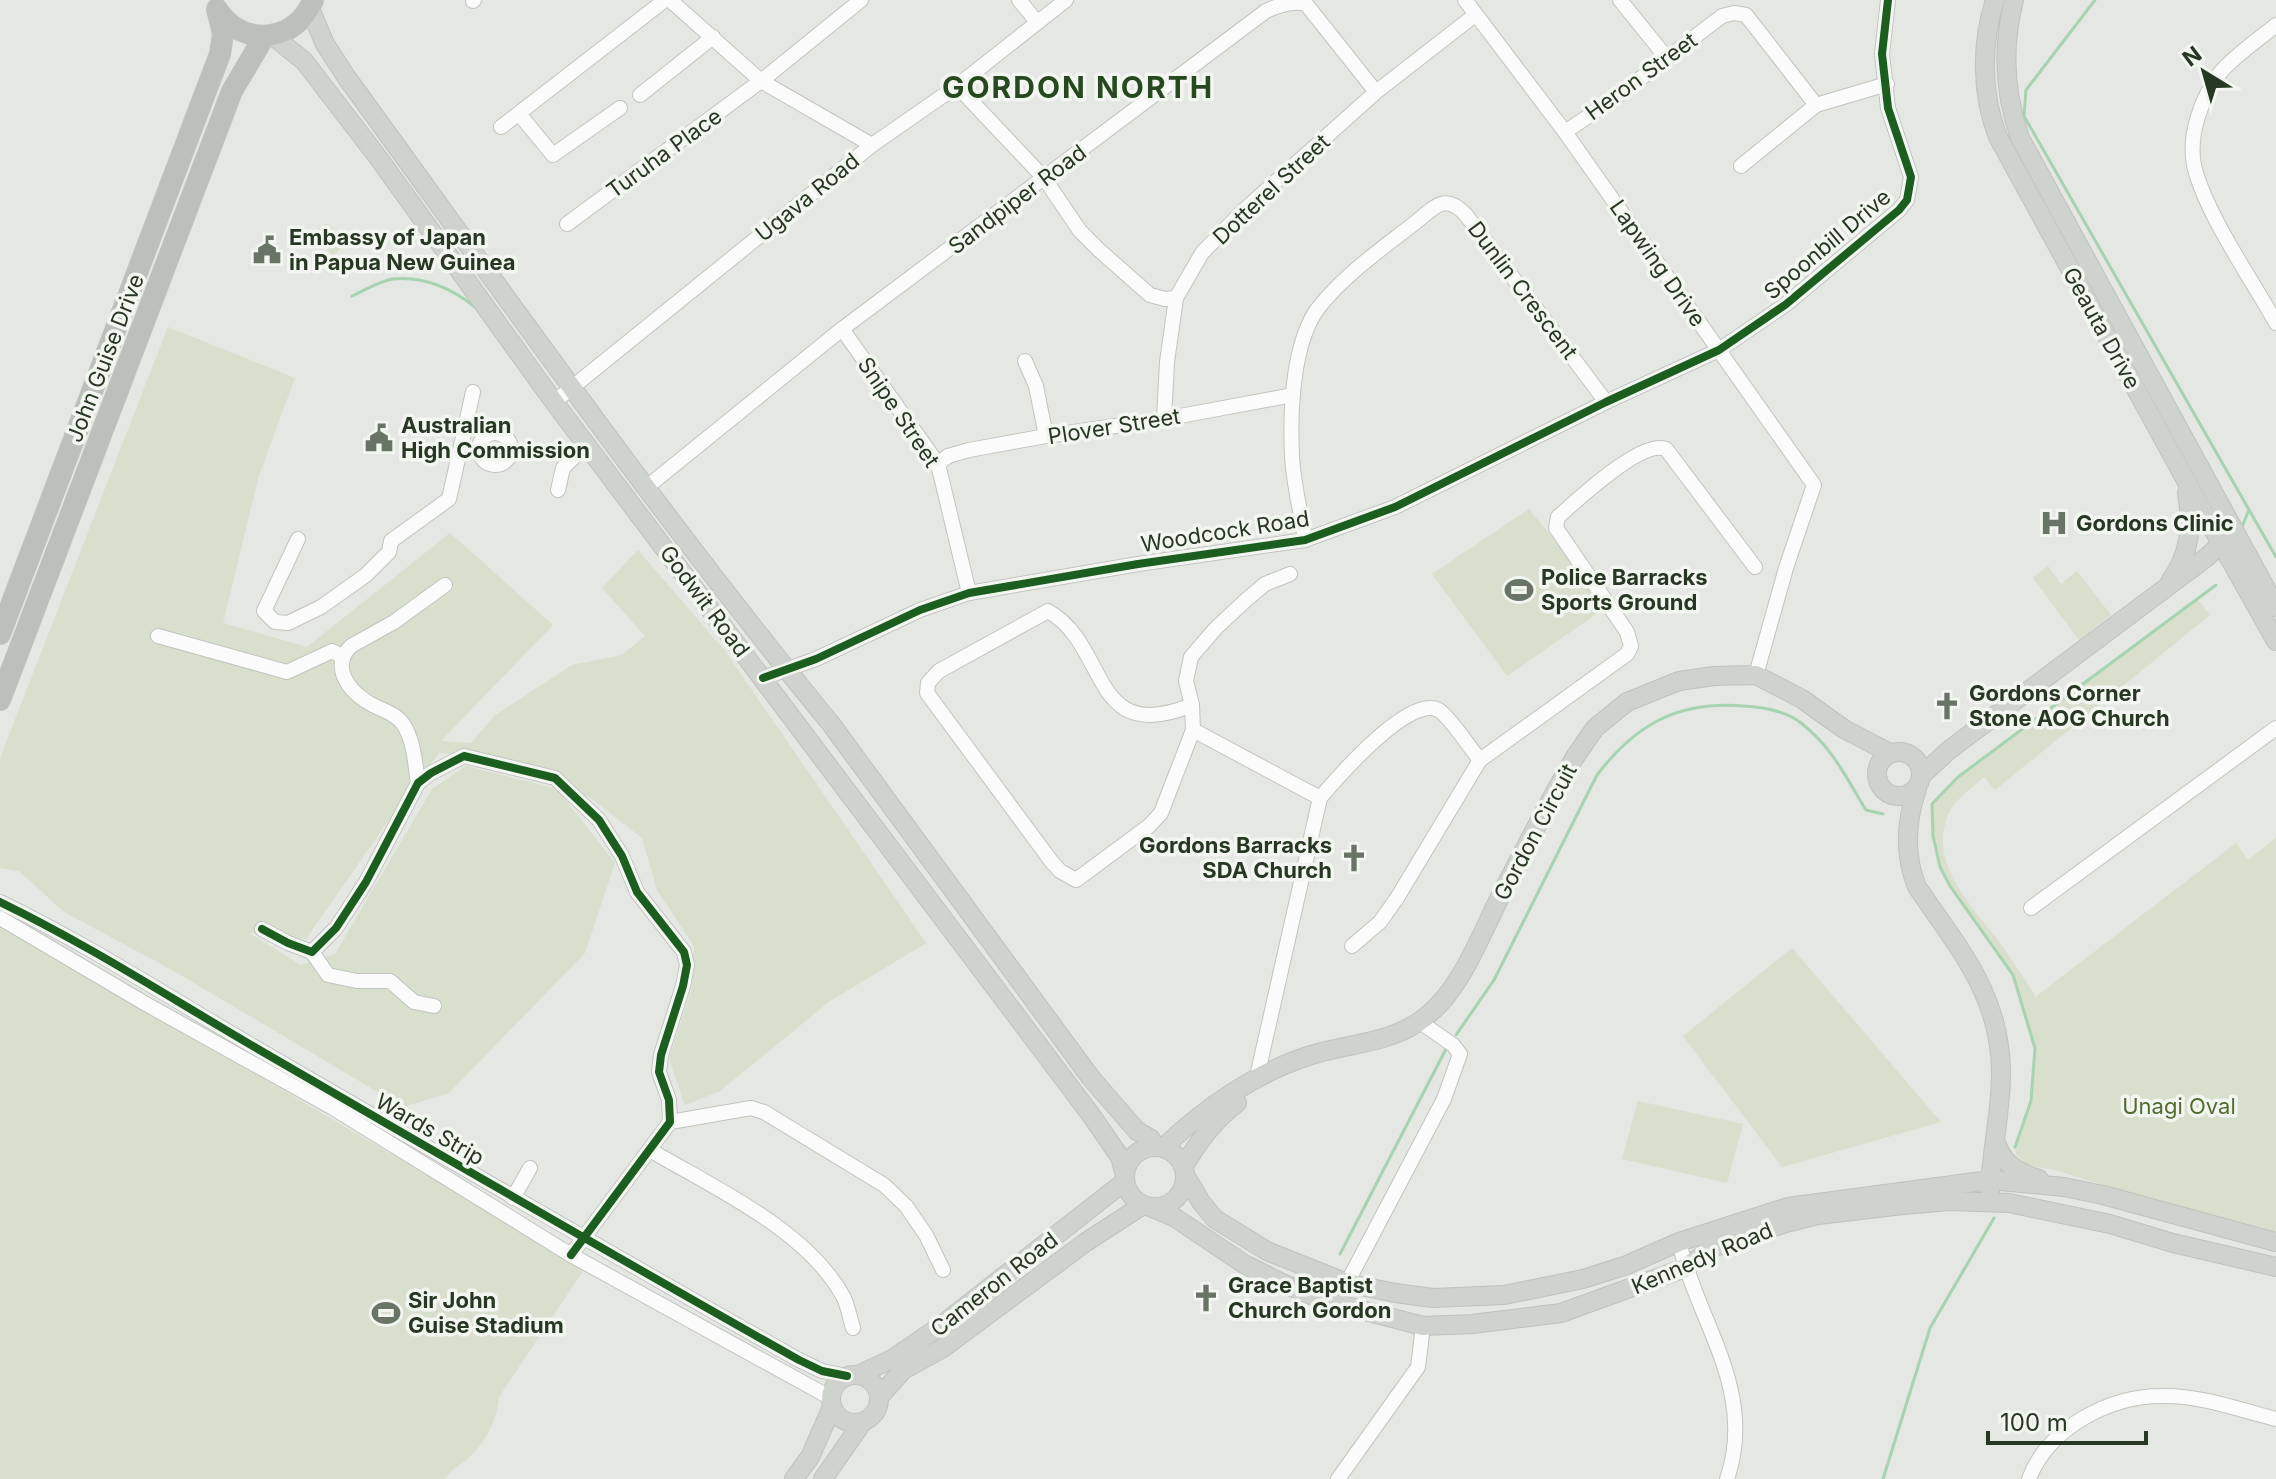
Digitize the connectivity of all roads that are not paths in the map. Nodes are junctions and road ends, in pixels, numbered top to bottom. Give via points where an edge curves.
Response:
1 (668, 0) edge
2 (1019, 0) edge
3 (1066, 0) edge
4 (1465, 0) edge
5 (1620, 0) edge
6 (1888, 0) edge
7 (1995, 0) edge
8 (2014, 0) edge
9 (858, 1) edge
10 (215, 4) edge
11 (311, 4) edge
12 (1475, 15) junction
13 (1037, 22) junction
14 (2276, 25) edge
15 (269, 37) junction
16 (713, 37) junction
17 (1666, 57) junction
18 (761, 81) junction
19 (1887, 84) junction
20 (957, 86) junction
21 (1376, 92) junction
22 (640, 95) dead end
23 (1816, 105) junction
24 (620, 108) dead end
25 (520, 115) junction
26 (501, 127) dead end
27 (1565, 132) junction
28 (872, 145) junction
29 (1741, 166) dead end
30 (1044, 178) junction
31 (567, 224) dead end
32 (1176, 298) junction
33 (2276, 323) edge
34 (842, 329) junction
35 (1719, 350) junction
36 (1025, 361) dead end
37 (572, 387) junction
38 (473, 392) dead end
39 (1293, 395) junction
40 (554, 402) junction
41 (1606, 402) junction
42 (1164, 419) junction
43 (1046, 436) junction
44 (463, 441) junction
45 (480, 443) junction
46 (587, 444) junction
47 (938, 464) junction
48 (2183, 476) junction
49 (647, 487) junction
50 (558, 490) dead end
51 (2228, 537) junction
52 (298, 539) dead end
53 (1305, 540) junction
54 (2207, 557) junction
55 (2234, 564) junction
56 (1755, 567) dead end
57 (1290, 574) dead end
58 (445, 585) dead end
59 (2166, 588) junction
60 (969, 593) junction
61 (2276, 607) edge
62 (0, 634) edge
63 (158, 636) dead end
64 (2276, 641) edge
65 (343, 657) junction
66 (786, 670) junction
67 (1756, 675) junction
68 (763, 678) junction
69 (0, 700) edge
70 (1192, 705) junction
71 (2276, 728) edge
72 (1844, 729) junction
73 (1193, 730) junction
74 (1949, 750) junction
75 (1890, 753) junction
76 (1910, 755) junction
77 (1480, 760) junction
78 (1877, 771) junction
79 (1919, 782) junction
80 (418, 783) junction
81 (1887, 794) junction
82 (1320, 798) junction
83 (1907, 839) junction
84 (0, 902) edge
85 (2031, 908) dead end
86 (0, 918) edge
87 (262, 929) dead end
88 (1352, 946) dead end
89 (312, 952) junction
90 (434, 1006) dead end
91 (1420, 1022) junction
92 (1256, 1081) junction
93 (670, 1122) junction
94 (1995, 1139) junction
95 (1159, 1147) junction
96 (650, 1150) junction
97 (530, 1168) dead end
98 (1185, 1170) junction
99 (1124, 1179) junction
100 (1990, 1180) junction
101 (2064, 1187) junction
102 (1937, 1189) junction
103 (513, 1198) junction
104 (1989, 1202) junction
105 (1147, 1206) junction
106 (582, 1238) junction
107 (1679, 1242) junction
108 (2276, 1242) edge
109 (571, 1255) junction
110 (2276, 1267) edge
111 (1685, 1268) junction
112 (943, 1270) dead end
113 (1347, 1283) junction
114 (1423, 1326) junction
115 (853, 1328) dead end
116 (852, 1376) junction
117 (879, 1397) junction
118 (831, 1403) junction
119 (2276, 1419) edge
120 (862, 1423) junction
121 (794, 1479) edge
122 (823, 1479) edge
123 (1338, 1479) edge
124 (1727, 1479) edge
125 (2029, 1479) edge

1 - 16 street
1 - 25 street
2 - 13 street
3 - 13 street, Ugava Road
4 - 12 street, Lapwing Drive
5 - 17 street
6 - 19 street, Spoonbill Drive via 1882,54
7 - 48 main road, Geauta Drive via 1985,63 1998,137
8 - 51 main road, Geauta Drive via 2005,66 2020,138
9 - 18 street, Turuha Place
10 - 15 highway via 236,30
10 - 62 highway, John Guise Drive via 223,34 220,54
11 - 15 highway via 291,29
11 - 37 main road, Godwit Road via 325,44 347,78
12 - 21 street, Dotterel Street
12 - 27 street, Lapwing Drive
13 - 20 street, Ugava Road
14 - 33 street via 2223,70 2207,93 2195,128 2193,163 2204,194
15 - 40 main road, Godwit Road via 304,61 322,84
15 - 69 highway, John Guise Drive via 232,91
16 - 18 street
16 - 22 street
17 - 23 street, Heron Street via 1722,16 1746,15
17 - 27 street, Heron Street
18 - 28 street
18 - 31 street, Turuha Place
19 - 23 street
19 - 35 street, Spoonbill Drive via 1888,108 1911,177 1907,200 1785,305
20 - 28 street, Ugava Road
20 - 30 street
21 - 30 street, Sandpiper Road via 1306,4 1278,5
21 - 32 street, Dotterel Street via 1225,229 1202,253
23 - 29 street
24 - 25 street via 553,155
25 - 26 street
27 - 35 street, Lapwing Drive
28 - 37 street, Ugava Road
30 - 32 street via 1080,231 1122,272 1150,295
30 - 34 street, Sandpiper Road
32 - 42 street, Dotterel Street
34 - 47 street, Snipe Street
34 - 49 street, Sandpiper Road
35 - 41 street, Woodcock Road
35 - 67 street, Lapwing Drive via 1814,485
36 - 43 street
37 - 40 street, Ugava Road
37 - 49 main road, Godwit Road
38 - 44 street
39 - 41 street, Dunlin Crescent via 1317,309 1383,247 1446,203 1457,205 1481,233
39 - 42 street, Plover Street
39 - 53 street, Dunlin Crescent via 1292,458
40 - 46 main road, Godwit Road
41 - 53 street, Woodcock Road via 1395,507
42 - 43 street, Plover Street
43 - 47 street, Plover Street via 956,453
44 - 45 street
44 - 52 street via 449,499 391,541 389,552 366,575 288,623 275,622 264,611
45 - 45 street via 489,434 498,434 510,447 508,457 483,469
46 - 50 street via 563,468
46 - 68 main road, Godwit Road
47 - 60 street, Snipe Street
48 - 51 main road, Geauta Drive
48 - 59 main road via 2192,519 2190,542
49 - 66 main road, Godwit Road
51 - 54 main road
51 - 55 main road, Geauta Drive
51 - 61 main road, Geauta Drive
53 - 60 street, Woodcock Road
54 - 55 main road
54 - 59 main road
55 - 64 main road, Geauta Drive
56 - 77 street via 1666,449 1641,451 1569,506 1555,523 1627,632 1627,654
57 - 70 street via 1265,584 1191,657 1186,681
58 - 65 street via 351,646
59 - 74 main road
60 - 66 street, Woodcock Road
63 - 65 street via 287,672 332,651
65 - 80 street via 344,680 366,702 393,714 404,726
66 - 68 street, Woodcock Road
66 - 95 main road, Godwit Road via 1091,1078 1137,1131
67 - 72 main road, Gordon Circuit
67 - 91 main road, Gordon Circuit via 1679,681 1627,702 1595,728 1551,799 1462,970 1436,1009
68 - 99 main road, Godwit Road via 1091,1115 1120,1157
70 - 73 street
70 - 73 street via 1166,716 1125,711 1063,619 1048,611 939,671 927,693 1051,861 1076,880 1161,813
71 - 85 street
72 - 75 main road, Gordon Circuit
72 - 78 main road, Gordon Circuit
73 - 82 street
74 - 76 main road
74 - 79 main road
75 - 76 main road
75 - 78 main road
76 - 79 main road via 1917,762
77 - 82 street via 1439,710 1413,711 1390,727
77 - 88 street via 1397,898 1380,922
78 - 81 main road via 1878,784
79 - 81 main road via 1904,796
79 - 83 main road
80 - 89 street via 366,882 336,928
80 - 93 street via 464,756 555,778 599,820 637,892 684,952 683,986 659,1072
81 - 83 main road
82 - 92 street
83 - 94 main road via 1917,887 1971,963 1995,1024 2001,1076
84 - 103 street, Wards Strip via 65,933
86 - 109 street, Wards Strip via 333,1108
87 - 89 street
89 - 90 street via 328,975 390,981 414,1002
91 - 92 main road, Gordon Circuit via 1376,1041 1308,1057
91 - 113 street via 1460,1054 1444,1099
92 - 95 main road, Gordon Circuit
92 - 98 main road, Gordon Circuit via 1249,1096 1197,1144
93 - 96 street
93 - 112 street via 751,1108 764,1112 884,1185 906,1206
94 - 100 main road
94 - 101 main road via 2000,1156 2022,1173
94 - 102 main road via 1973,1177
95 - 98 main road via 1173,1153
95 - 99 main road via 1132,1158
96 - 106 street
96 - 115 street via 776,1226 818,1262 845,1299
97 - 103 street
98 - 105 main road via 1185,1184 1176,1199 1160,1207
98 - 113 main road, Kennedy Road via 1215,1219 1301,1267
99 - 105 main road via 1133,1197
99 - 116 main road, Cameron Road via 939,1327 894,1358
100 - 101 main road, Kennedy Road
100 - 102 main road, Kennedy Road
100 - 104 main road
101 - 108 main road, Kennedy Road
102 - 107 main road, Kennedy Road via 1788,1207
103 - 106 street, Wards Strip
104 - 110 main road, Kennedy Road via 2110,1224
104 - 111 main road, Kennedy Road via 1818,1215 1732,1240
105 - 114 main road, Kennedy Road via 1282,1283 1323,1300
105 - 117 main road, Cameron Road via 1086,1242 943,1348 903,1370
106 - 109 street
106 - 116 street, Wards Strip via 799,1360
107 - 111 street
107 - 113 main road, Kennedy Road via 1583,1279 1504,1295 1433,1298
109 - 118 street, Wards Strip
111 - 114 main road, Kennedy Road via 1561,1313
111 - 124 street via 1727,1369 1735,1426
114 - 123 street via 1418,1367
116 - 117 main road via 873,1382
116 - 118 main road via 838,1382
117 - 120 main road via 874,1415
118 - 120 main road via 847,1423
118 - 121 main road via 810,1457
119 - 125 street via 2188,1399 2142,1397 2079,1420 2045,1451
120 - 122 main road

